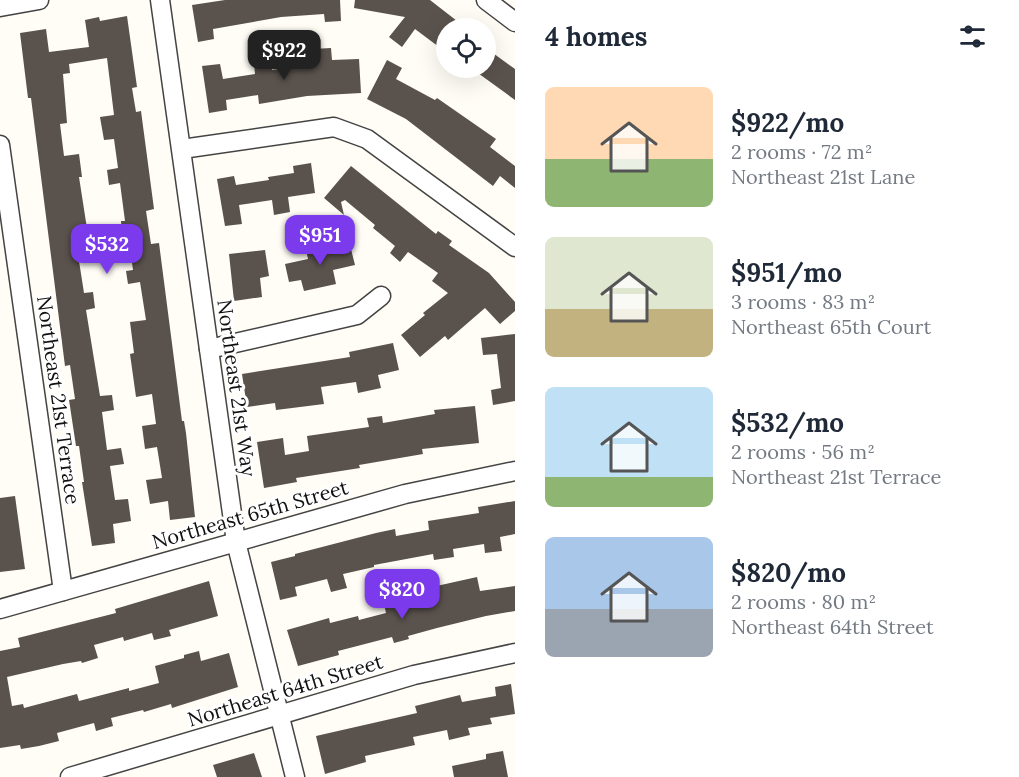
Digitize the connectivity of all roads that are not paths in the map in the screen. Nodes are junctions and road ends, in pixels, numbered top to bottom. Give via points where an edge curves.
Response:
1 (39, 0) edge
2 (160, 0) edge
3 (486, 0) edge
4 (0, 7) edge
5 (515, 22) edge
6 (0, 145) edge
7 (182, 149) junction
8 (515, 247) edge
9 (381, 296) dead end
10 (209, 349) junction
11 (515, 471) edge
12 (236, 542) junction
13 (63, 591) junction
14 (0, 609) edge
15 (515, 653) edge
16 (279, 716) junction
17 (70, 777) edge
18 (295, 777) edge

1 - 4 street
2 - 7 street, Northeast 21st Way
3 - 5 street
6 - 13 street, Northeast 21st Terrace
7 - 8 street via 333,127 367,139
7 - 10 street, Northeast 21st Way
9 - 10 street via 357,315
10 - 12 street, Northeast 21st Way
11 - 12 street, Northeast 65th Street via 405,494
12 - 13 street, Northeast 65th Street
12 - 16 street, Northeast 21st Way
13 - 14 street, Northeast 65th Street
15 - 16 street, Northeast 64th Street via 414,675
16 - 17 street, Northeast 64th Street
16 - 18 street, Northeast 21st Way

